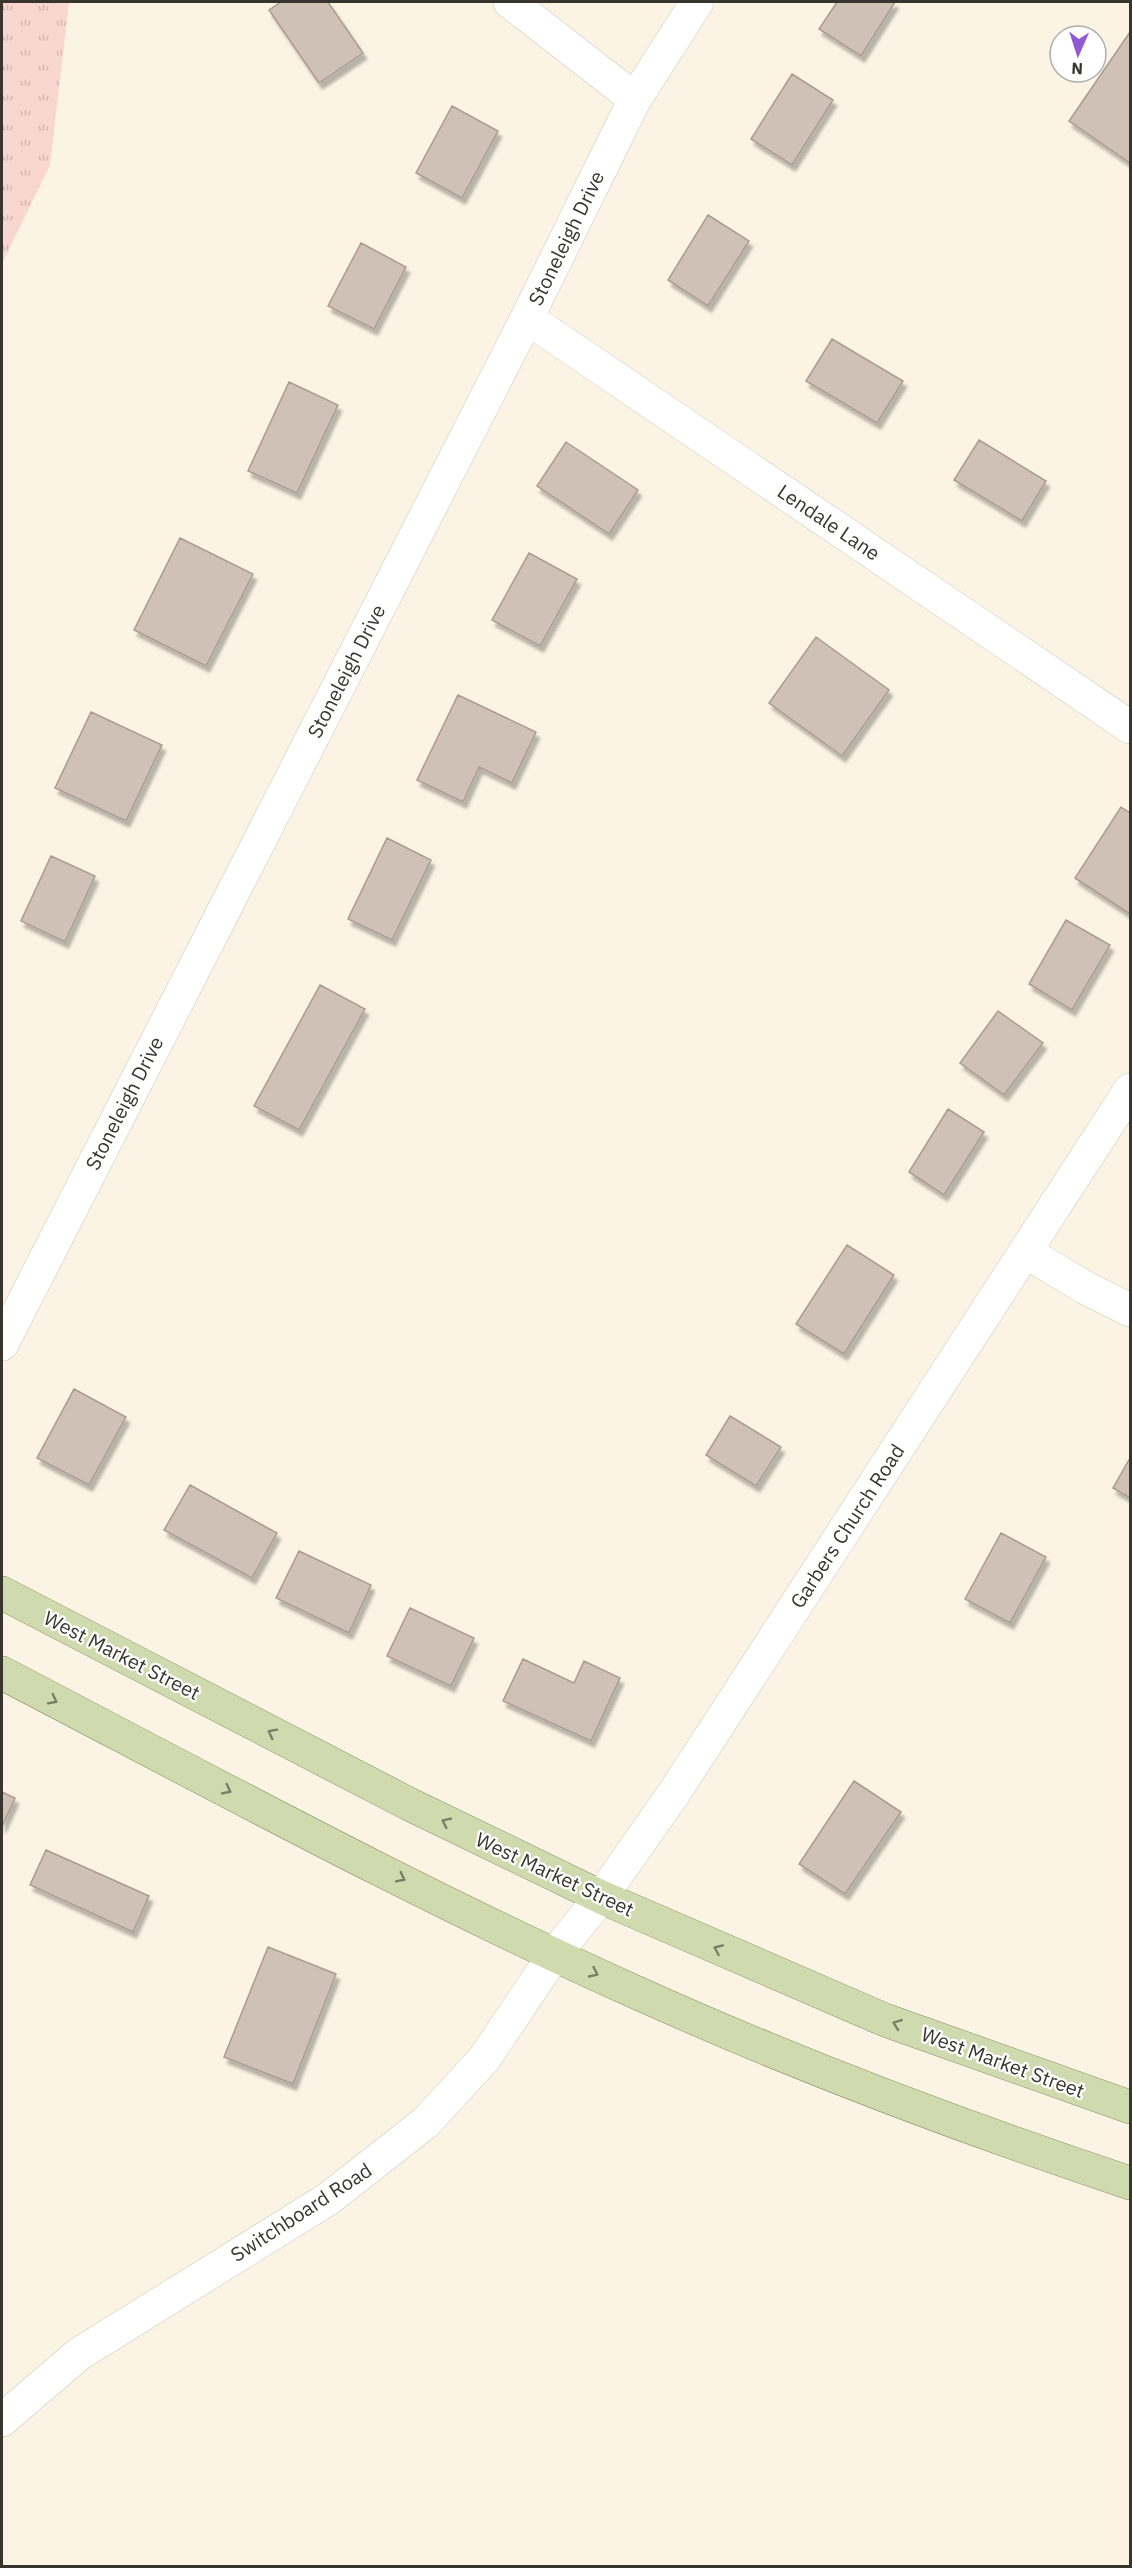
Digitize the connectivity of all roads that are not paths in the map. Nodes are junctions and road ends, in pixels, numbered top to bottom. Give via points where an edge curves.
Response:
1 (510, 2) edge
2 (697, 2) edge
3 (635, 99) junction
4 (527, 318) junction
5 (1131, 727) edge
6 (1131, 1090) edge
7 (1026, 1252) junction
8 (1131, 1310) edge
9 (2, 1344) edge
10 (2, 1593) edge
11 (2, 1673) edge
12 (601, 1897) junction
13 (554, 1955) junction
14 (1131, 2107) edge
15 (1131, 2183) edge
16 (2, 2420) edge

1 - 3 street
2 - 3 street, Stoneleigh Drive
3 - 4 street, Stoneleigh Drive
4 - 5 street, Lendale Lane
4 - 9 street, Stoneleigh Drive
6 - 7 street, Garbers Church Road
7 - 8 street
7 - 12 street, Garbers Church Road via 680,1783
12 -> 10 main road, West Market Street via 410,1804
11 -> 13 main road
12 - 13 street, Garbers Church Road
14 -> 12 main road, West Market Street via 885,2020
13 -> 15 main road via 852,2084 976,2132
13 - 16 street, Switchboard Road via 484,2059 408,2139 328,2199 79,2354

